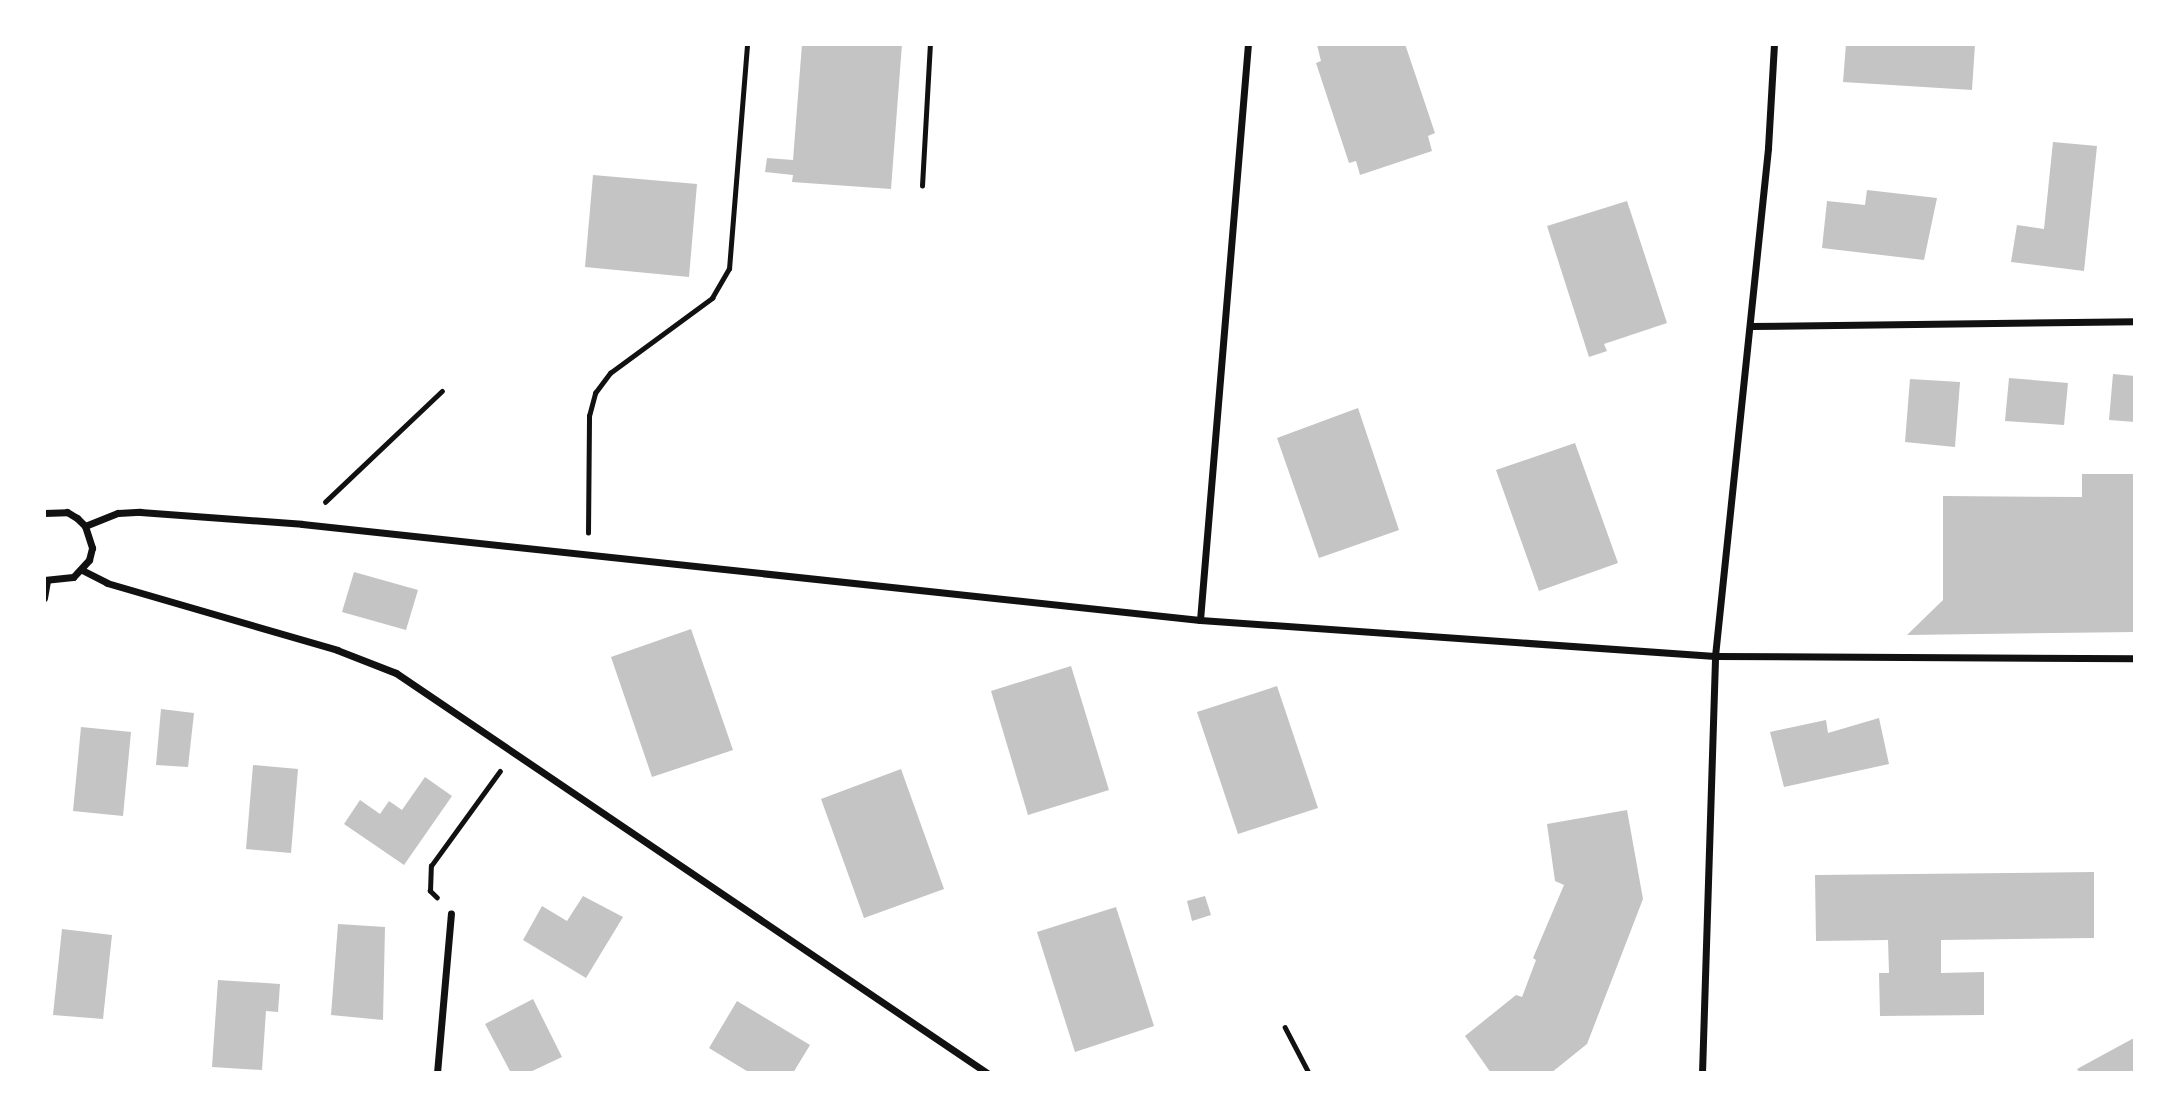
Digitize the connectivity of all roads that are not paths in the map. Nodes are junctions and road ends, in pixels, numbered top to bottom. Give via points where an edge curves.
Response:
1 (1248, 44) edge
2 (1774, 44) edge
3 (2135, 321) edge
4 (1749, 326) junction
5 (44, 513) edge
6 (85, 526) junction
7 (82, 570) junction
8 (45, 580) edge
9 (44, 598) edge
10 (1200, 620) junction
11 (1715, 656) junction
12 (2135, 658) edge
13 (451, 914) road end
14 (437, 1073) edge
15 (987, 1073) edge
16 (1702, 1073) edge

1 - 10 street
2 - 4 street
3 - 4 street
4 - 11 street
5 - 6 street via 67,512
6 - 7 street via 92,548
6 - 10 street via 118,513 302,524
7 - 8 street via 62,581
7 - 15 street via 107,583 369,660 396,673
8 - 9 street
10 - 11 street
11 - 12 street
11 - 16 street
13 - 14 street

